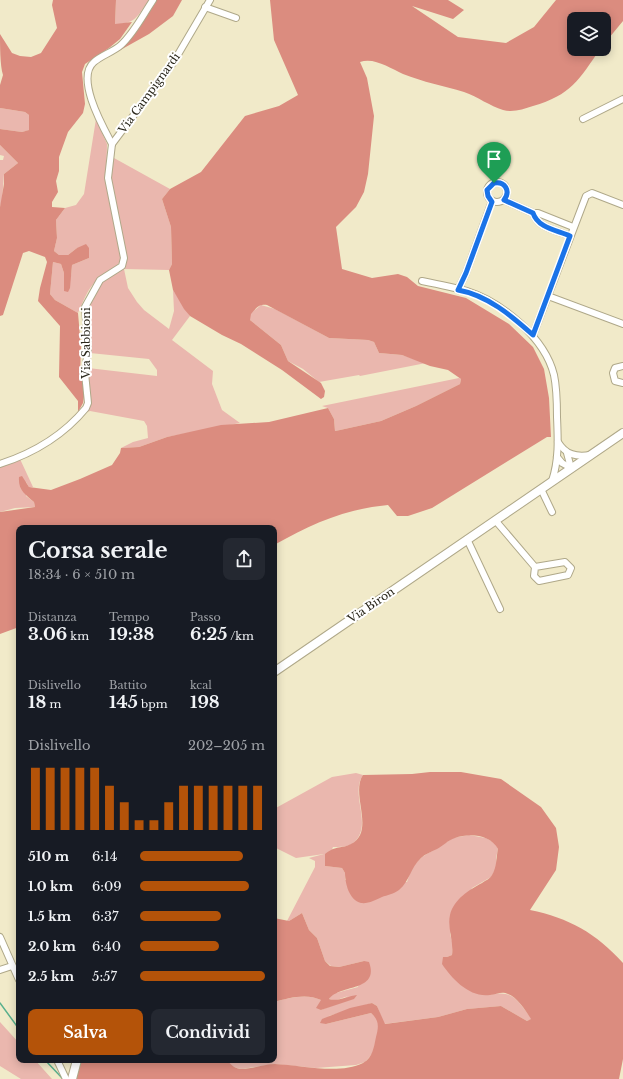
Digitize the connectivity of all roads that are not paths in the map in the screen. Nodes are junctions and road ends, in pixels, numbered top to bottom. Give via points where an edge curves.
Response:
1 (153, 0) edge
2 (210, 0) edge
3 (205, 7) junction
4 (236, 18) dead end
5 (623, 99) edge
6 (583, 119) dead end
7 (112, 144) junction
8 (504, 200) junction
9 (492, 202) junction
10 (623, 205) edge
11 (533, 213) junction
12 (573, 227) junction
13 (570, 236) junction
14 (422, 281) dead end
15 (458, 290) junction
16 (548, 296) junction
17 (623, 324) edge
18 (533, 335) junction
19 (623, 359) edge
20 (622, 366) edge
21 (623, 383) edge
22 (623, 433) edge
23 (558, 442) junction
24 (567, 453) junction
25 (590, 455) junction
26 (557, 457) junction
27 (0, 464) edge
28 (571, 468) junction
29 (552, 481) junction
30 (540, 489) junction
31 (552, 512) dead end
32 (495, 520) junction
33 (467, 539) junction
34 (535, 567) junction
35 (500, 609) dead end
36 (277, 670) edge
37 (0, 937) edge
38 (12, 966) junction
39 (0, 970) edge
40 (16, 974) edge
41 (58, 1063) edge
42 (75, 1063) edge
43 (70, 1077) edge

1 - 7 street via 121,45 90,67 88,77 94,110
2 - 3 street, Via Campignardi
3 - 4 street
3 - 7 street, Via Campignardi via 173,63
5 - 6 street
7 - 27 street, Via Sabbioni via 108,178 124,258 122,266 100,280 85,307 88,348 85,373 88,403 86,408 52,440
8 - 9 street
8 - 9 street via 506,188 501,183 494,183 487,190
8 - 11 street
9 - 15 street
10 - 12 street via 589,194 583,201
11 - 12 street
11 - 13 street via 541,225
12 - 13 street
13 - 16 street
14 - 15 street
15 - 18 street via 496,306 516,319
16 - 17 street
16 - 18 street
18 - 23 street via 554,373
19 - 20 street
20 - 21 street via 614,370 613,376 615,381
22 - 25 street, Via Biron
23 - 24 street
23 - 26 street
24 - 25 street
24 - 28 street
25 - 28 street, Via Biron
26 - 28 street
26 - 29 street
28 - 29 street, Via Biron
29 - 30 street, Via Biron
30 - 31 street
30 - 32 street, Via Biron
32 - 33 street, Via Biron
32 - 34 street
33 - 35 street
33 - 36 street, Via Biron
34 - 34 street via 565,562 571,568 568,575 539,581 534,576
37 - 38 street
38 - 39 street
38 - 40 street
41 - 43 street
42 - 43 street

